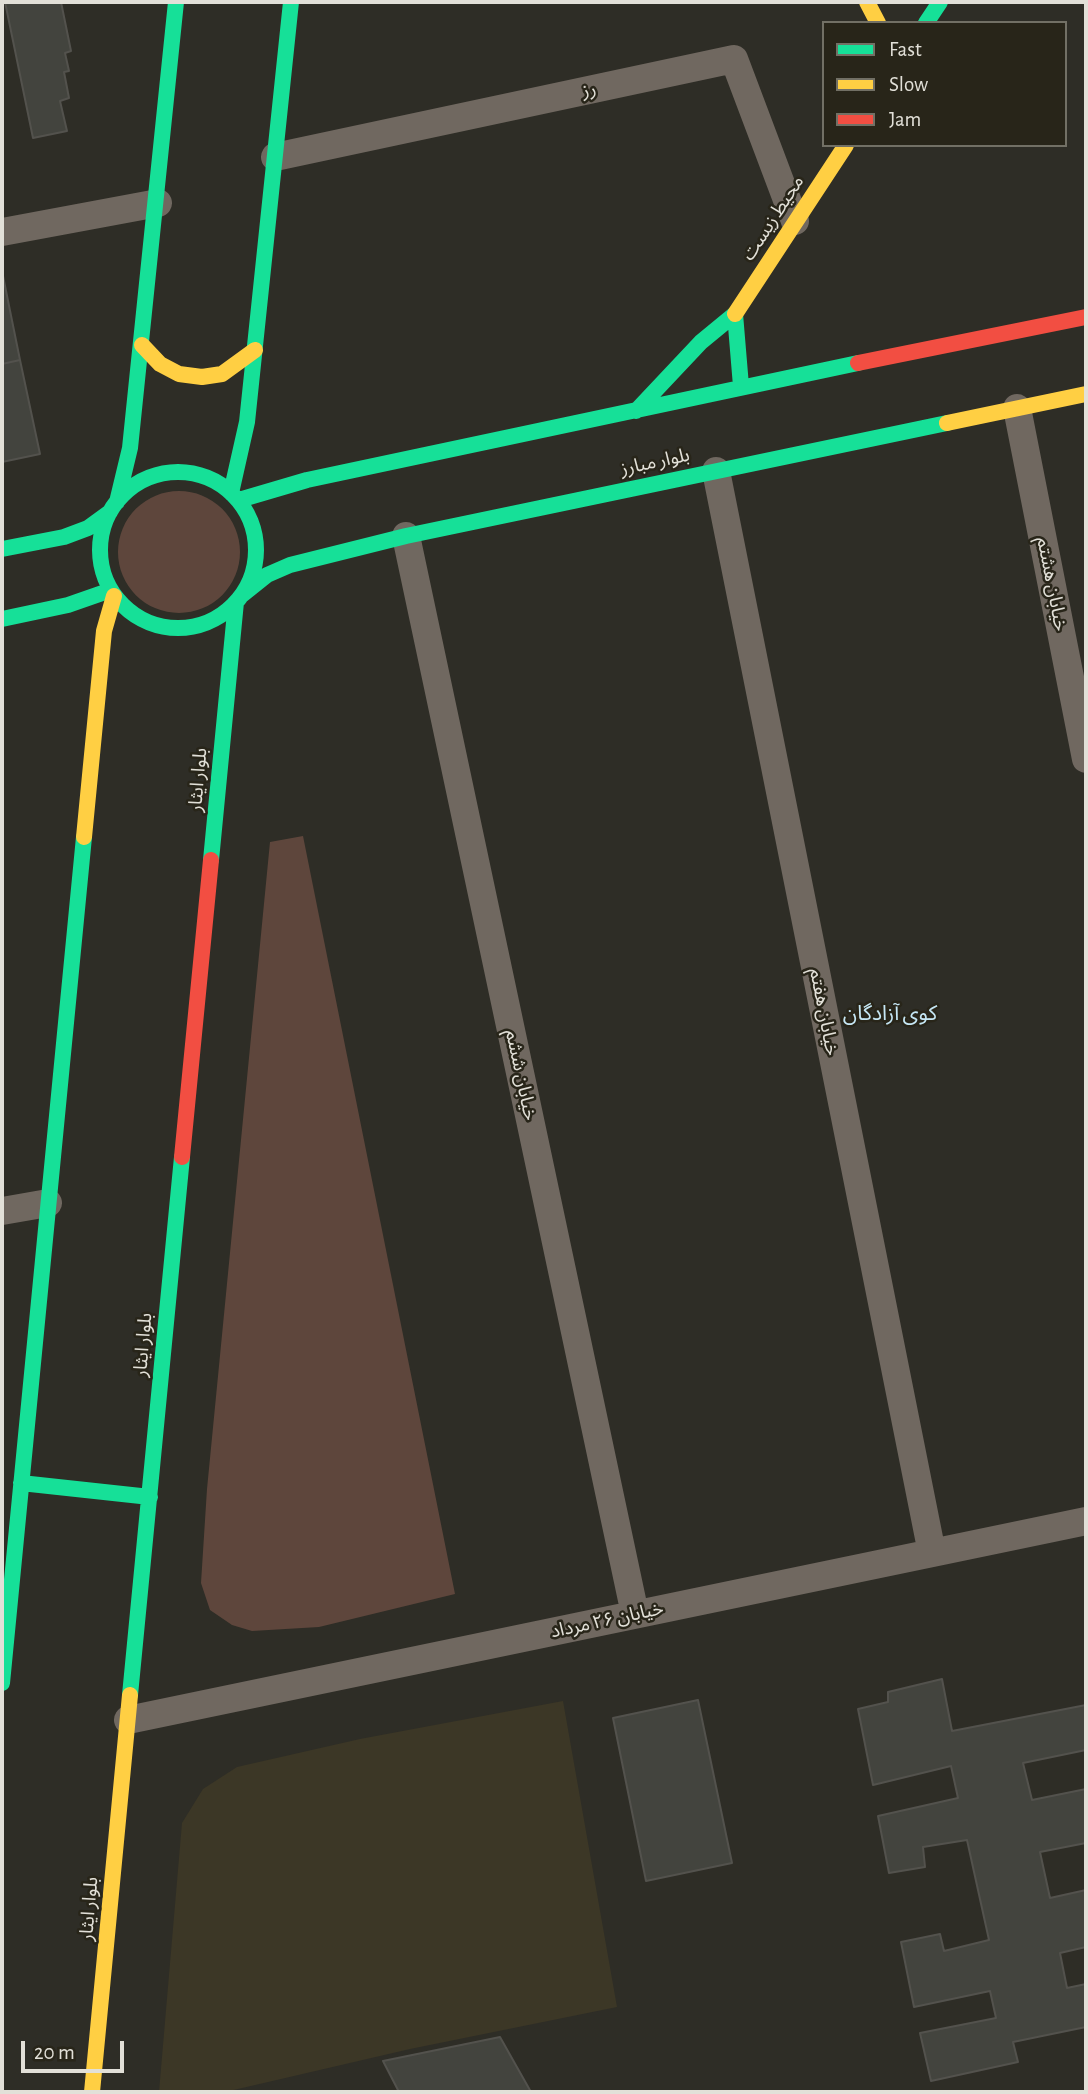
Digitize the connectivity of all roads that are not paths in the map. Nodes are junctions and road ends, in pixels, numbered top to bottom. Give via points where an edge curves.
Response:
1 (176, 2) edge
2 (291, 2) edge
3 (867, 2) edge
4 (940, 2) edge
5 (877, 21) edge
6 (927, 21) edge
7 (845, 147) edge
8 (275, 157) junction
9 (158, 204) junction
10 (795, 221) junction
11 (2, 232) edge
12 (736, 314) junction
13 (1086, 317) edge
14 (142, 345) junction
15 (255, 350) junction
16 (741, 386) junction
17 (1086, 394) edge
18 (1017, 408) junction
19 (636, 411) junction
20 (716, 471) junction
21 (235, 497) junction
22 (113, 507) junction
23 (406, 536) junction
24 (2, 549) edge
25 (113, 593) junction
26 (239, 598) junction
27 (2, 620) edge
28 (1086, 759) edge
29 (48, 1203) junction
30 (2, 1212) edge
31 (21, 1483) junction
32 (150, 1497) junction
33 (1086, 1521) edge
34 (932, 1553) junction
35 (635, 1614) junction
36 (2, 1683) edge
37 (128, 1720) junction
38 (92, 2092) edge

1 - 9 main road
2 - 8 main road
3 - 5 main road
4 - 6 main road
7 - 10 main road, محیط زیست
8 - 10 street, رز via 734,60
8 - 15 main road
9 - 11 street
9 - 14 main road
10 - 12 main road, محیط زیست
12 - 16 main road
12 - 19 main road, محیط زیست via 701,342
13 - 16 main road
14 - 15 main road via 160,364 180,374 202,377 222,374
14 - 22 main road via 130,448
15 - 21 main road
16 - 19 main road
17 - 18 main road, بلوار مبارز
18 - 20 main road, بلوار مبارز
18 - 28 street, خیابان هشتم
19 - 21 main road
20 - 23 main road, بلوار مبارز
20 - 34 street, خیابان هفتم
21 - 22 main road via 206,477 174,472 142,481
21 - 26 main road via 256,540 251,578
22 - 24 main road via 88,528
22 - 25 main road via 102,531 100,551
23 - 26 main road, بلوار مبارز via 290,565 267,575
23 - 35 street, خیابان ششم
25 - 26 main road via 140,619 174,628 208,623
25 - 27 main road
25 - 29 main road via 104,631
26 - 32 main road, بلوار ایثار
29 - 30 street
29 - 31 main road
31 - 32 main road
31 - 36 main road
32 - 37 main road, بلوار ایثار
33 - 34 street, خیابان ۲۶ مرداد
34 - 35 street, خیابان ۲۶ مرداد
35 - 37 street, خیابان ۲۶ مرداد
37 - 38 main road, بلوار ایثار

